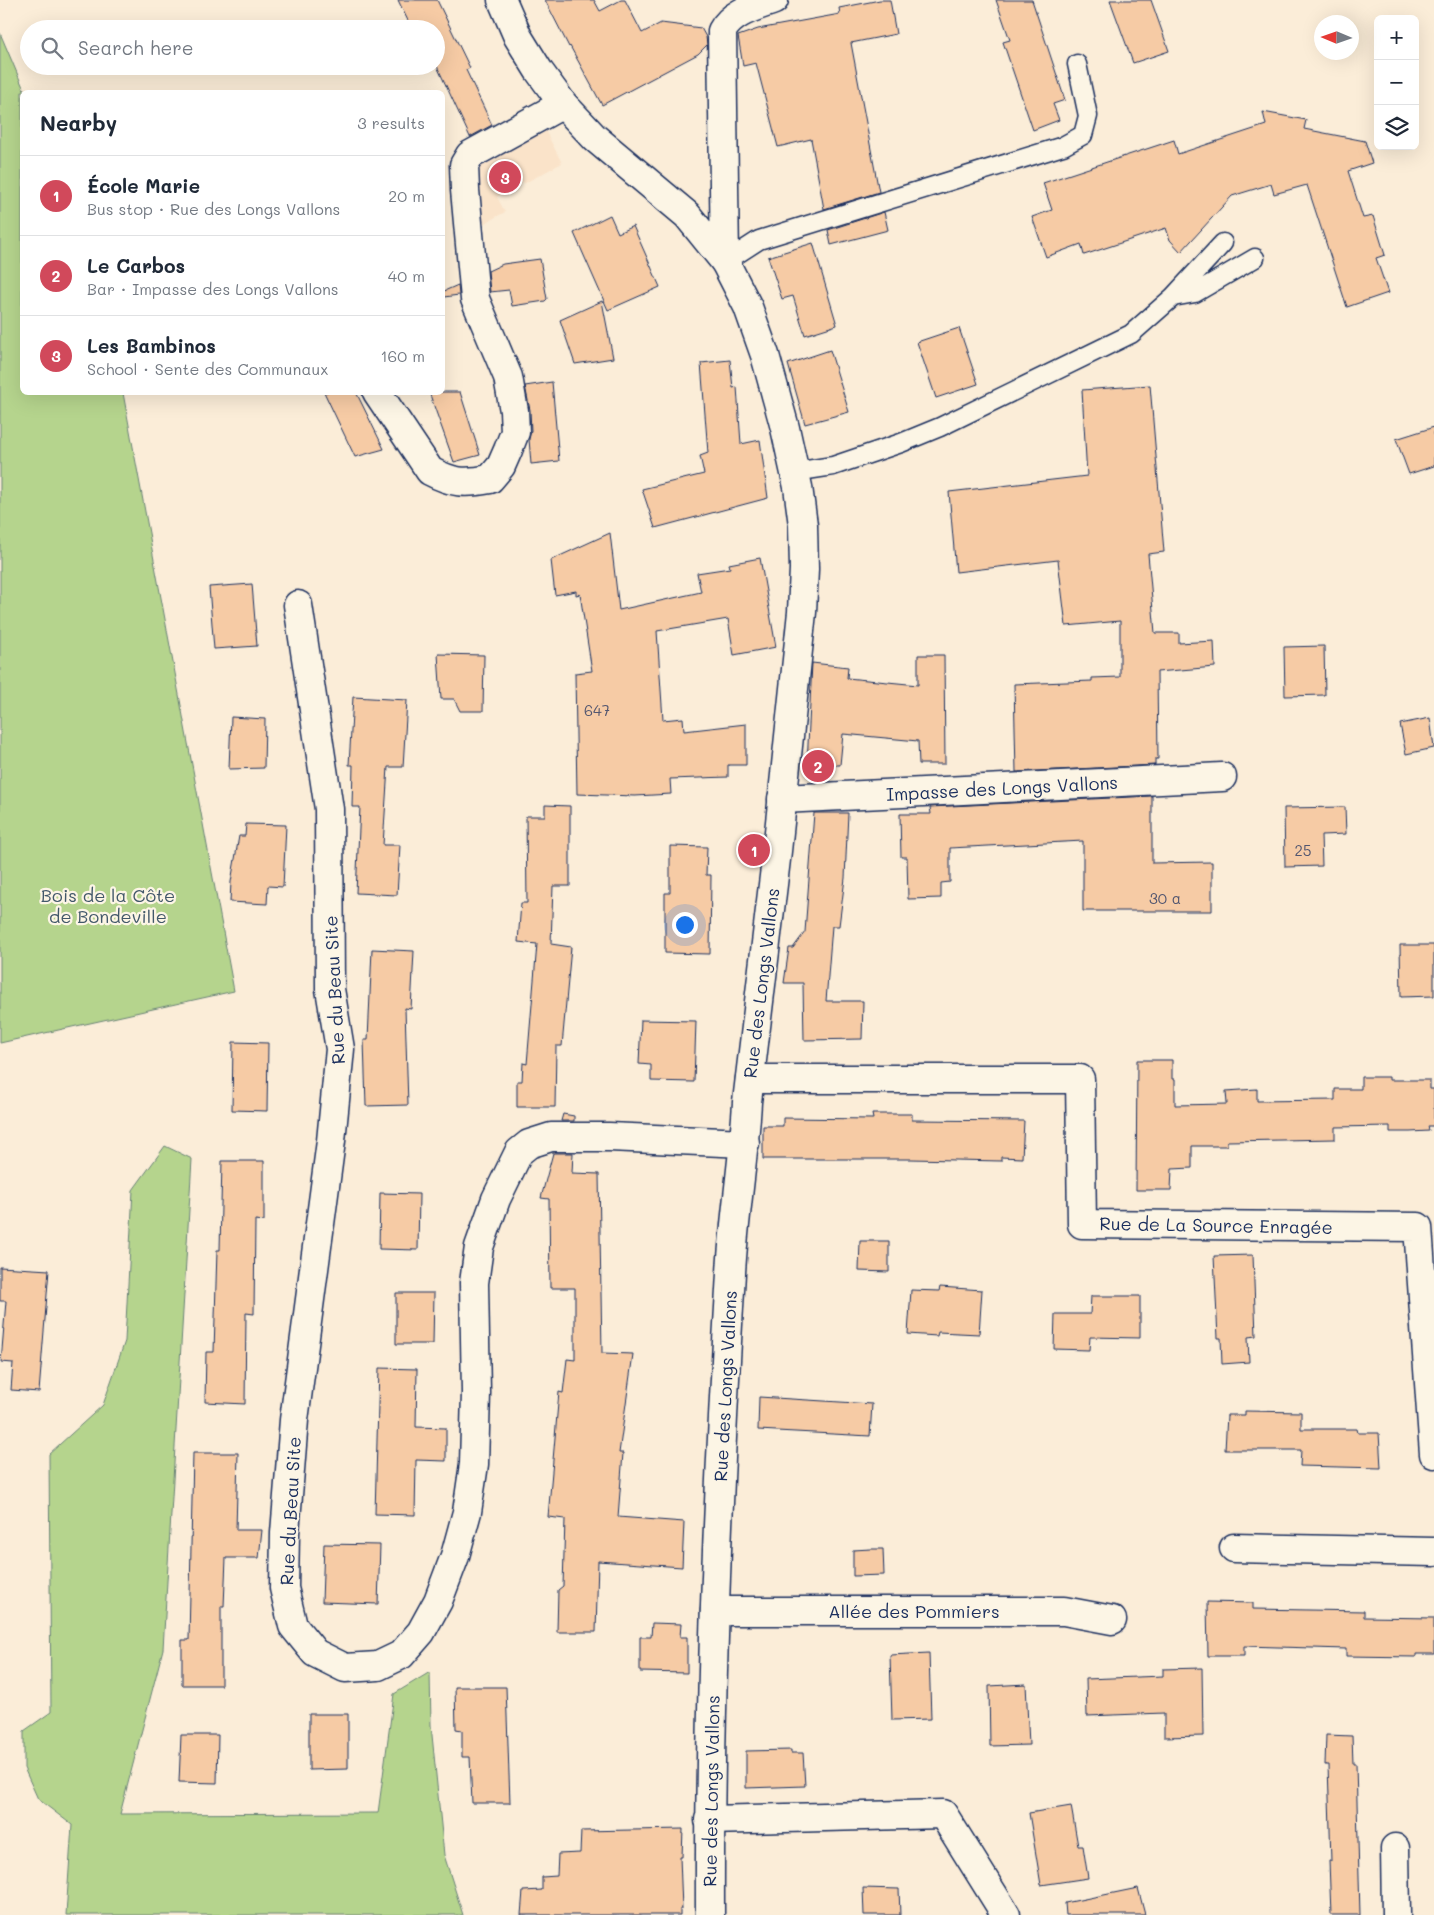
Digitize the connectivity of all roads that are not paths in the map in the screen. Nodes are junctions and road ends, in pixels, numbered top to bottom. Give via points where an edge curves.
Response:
1 (502, 0) edge
2 (774, 0) edge
3 (1078, 64) dead end
4 (563, 104) junction
5 (1223, 243) dead end
6 (1255, 258) dead end
7 (725, 262) junction
8 (1173, 297) junction
9 (379, 395) edge
10 (794, 472) junction
11 (298, 606) dead end
12 (1222, 777) dead end
13 (782, 799) junction
14 (750, 1079) junction
15 (745, 1143) junction
16 (1434, 1454) edge
17 (1234, 1548) dead end
18 (1434, 1552) edge
19 (715, 1611) junction
20 (1112, 1620) dead end
21 (710, 1820) junction
22 (1395, 1848) dead end
23 (710, 1915) edge
24 (1006, 1915) edge
25 (1396, 1915) edge

1 - 4 street, Rue des Longs Vallons via 518,37
2 - 7 street via 736,16 722,30
3 - 7 lane via 1088,116 1083,135 1063,146 759,240
4 - 7 street, Rue des Longs Vallons via 596,138 687,215
4 - 9 street via 470,155 464,165 475,299 508,377 514,411 515,432 501,466 490,479 467,483 430,471
5 - 8 lane
6 - 8 lane via 1195,293
7 - 10 street, Rue des Longs Vallons via 748,307 765,355
8 - 10 lane via 1131,334 940,427 833,466
10 - 13 street, Rue des Longs Vallons via 803,525 804,569 797,671
11 - 15 street, Rue du Beau Site via 329,809 330,989 340,1049 294,1420 286,1534 284,1588 293,1626 315,1654 345,1668 378,1666 402,1655 421,1632 438,1601 467,1512 474,1464 474,1283 479,1247 496,1199 518,1152 529,1144 551,1138
12 - 13 street, Impasse des Longs Vallons
13 - 14 street, Rue des Longs Vallons
14 - 15 street, Rue des Longs Vallons
14 - 16 street, Rue de La Source Enragée via 1080,1079 1082,1224 1418,1227
15 - 19 street, Rue des Longs Vallons via 731,1267
17 - 18 street
19 - 20 street, Allée des Pommiers via 1064,1611
19 - 21 street, Rue des Longs Vallons
21 - 23 street, Rue des Longs Vallons
21 - 24 street via 942,1814
22 - 25 street

